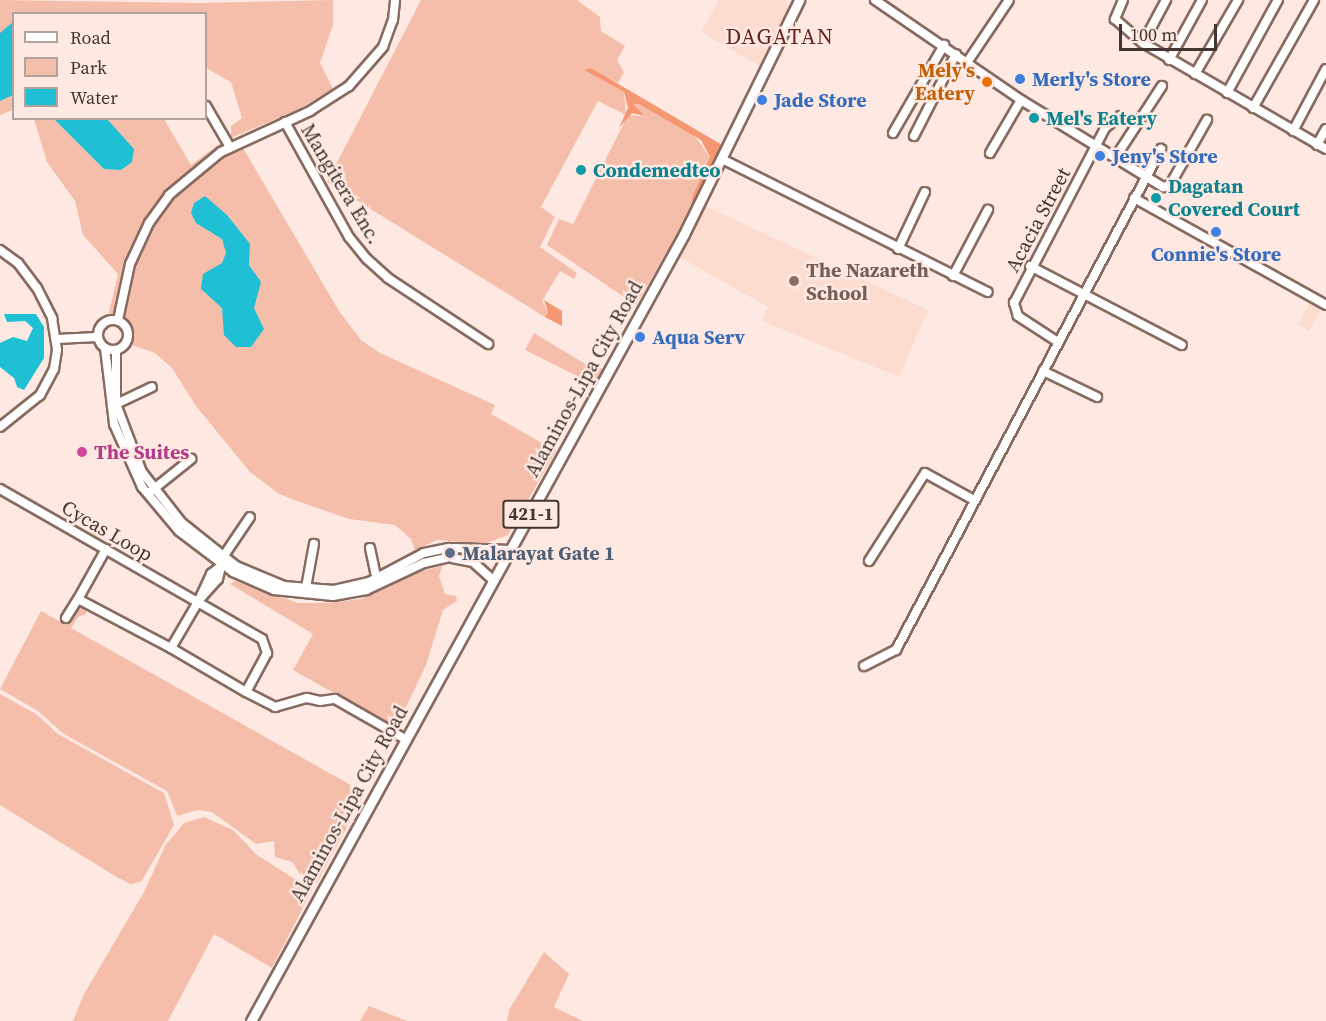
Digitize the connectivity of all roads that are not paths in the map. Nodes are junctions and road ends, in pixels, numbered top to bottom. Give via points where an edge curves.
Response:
1 (395, 0) edge
2 (799, 0) edge
3 (875, 0) edge
4 (1009, 0) edge
5 (1123, 0) edge
6 (1166, 0) edge
7 (1202, 0) edge
8 (1238, 0) edge
9 (1278, 0) edge
10 (1314, 0) edge
11 (1143, 43) junction
12 (944, 45) junction
13 (956, 54) junction
14 (1169, 60) junction
15 (968, 61) junction
16 (1326, 69) edge
17 (1195, 74) junction
18 (1162, 86) dead end
19 (1227, 93) junction
20 (1021, 100) junction
21 (207, 108) edge
22 (1253, 108) junction
23 (1120, 116) dead end
24 (1207, 120) dead end
25 (285, 122) junction
26 (1326, 129) edge
27 (1293, 130) junction
28 (893, 133) dead end
29 (914, 136) dead end
30 (1317, 145) junction
31 (230, 147) junction
32 (1096, 147) junction
33 (1161, 149) dead end
34 (1326, 149) edge
35 (990, 153) dead end
36 (1115, 158) junction
37 (722, 159) junction
38 (1145, 177) junction
39 (925, 192) dead end
40 (1134, 198) junction
41 (988, 210) dead end
42 (898, 249) junction
43 (0, 250) edge
44 (1030, 266) junction
45 (952, 276) junction
46 (988, 292) dead end
47 (1084, 295) junction
48 (1326, 305) edge
49 (118, 320) junction
50 (98, 337) junction
51 (57, 339) junction
52 (1058, 342) junction
53 (488, 344) dead end
54 (1182, 345) dead end
55 (105, 348) junction
56 (116, 350) junction
57 (1043, 371) junction
58 (152, 387) dead end
59 (1097, 397) dead end
60 (113, 405) junction
61 (0, 427) edge
62 (191, 459) dead end
63 (0, 489) edge
64 (150, 491) junction
65 (974, 500) junction
66 (250, 518) dead end
67 (314, 544) dead end
68 (369, 548) dead end
69 (106, 549) junction
70 (454, 549) junction
71 (511, 550) junction
72 (453, 558) junction
73 (869, 561) dead end
74 (222, 563) junction
75 (494, 581) junction
76 (377, 582) junction
77 (305, 593) junction
78 (78, 599) junction
79 (198, 601) junction
80 (66, 618) dead end
81 (171, 648) junction
82 (864, 666) dead end
83 (246, 692) junction
84 (405, 739) junction
85 (251, 1021) edge

1 - 25 street via 390,31 366,70 338,95
2 - 37 main road, Alaminos-Lipa City Road / 421-1
3 - 12 street
4 - 15 street
5 - 11 street via 1115,19
6 - 11 street
7 - 14 street
8 - 17 street
9 - 19 street
10 - 22 street
11 - 14 street
12 - 13 street
12 - 28 street
13 - 15 street
13 - 29 street
14 - 17 street
15 - 20 street
16 - 27 street
17 - 19 street
18 - 36 street
19 - 22 street
20 - 32 street
20 - 35 street
21 - 31 street
22 - 27 street
23 - 32 street, Acacia Street via 1109,123
24 - 38 street via 1168,188
25 - 31 street
25 - 53 street, Mangitera Enc. via 362,253 388,278
26 - 30 street
27 - 30 street
30 - 34 street
31 - 49 street via 180,183 149,223 130,264
32 - 36 street
32 - 44 street, Acacia Street
33 - 38 street
36 - 38 street
37 - 42 street
37 - 71 main road, Alaminos-Lipa City Road / 421-1
38 - 40 street
39 - 42 street
40 - 47 street
40 - 48 street
41 - 45 street
42 - 45 street
43 - 51 street via 30,276 52,318
44 - 47 street
44 - 52 street, Acacia Street via 1014,310
45 - 46 street
47 - 52 street
47 - 54 street
49 - 50 street via 103,323
49 - 56 street via 128,336
50 - 51 street
50 - 55 street
51 - 61 street via 54,369 44,388 29,406
52 - 57 street
55 - 56 street
55 - 60 street
56 - 60 street
57 - 59 street
57 - 65 street
58 - 60 street
60 - 64 street
62 - 64 street
63 - 69 street, Cycas Loop
64 - 74 street
65 - 73 street via 925,472
65 - 82 street via 896,650
66 - 74 street
67 - 77 street
68 - 76 street
69 - 78 street
69 - 79 street, Cycas Loop
70 - 71 street
70 - 72 street
70 - 76 street via 424,553
71 - 75 main road, Alaminos-Lipa City Road / 421-1
72 - 75 street via 478,565
72 - 76 street via 424,562
74 - 77 street
74 - 79 street via 200,590
75 - 84 main road, Alaminos-Lipa City Road / 421-1
76 - 77 street
78 - 80 street
78 - 81 street
79 - 81 street
79 - 83 street, Cycas Loop via 267,645 266,657
81 - 83 street
83 - 84 street via 275,707 307,698 339,700
84 - 85 main road, Alaminos-Lipa City Road / 421-1

